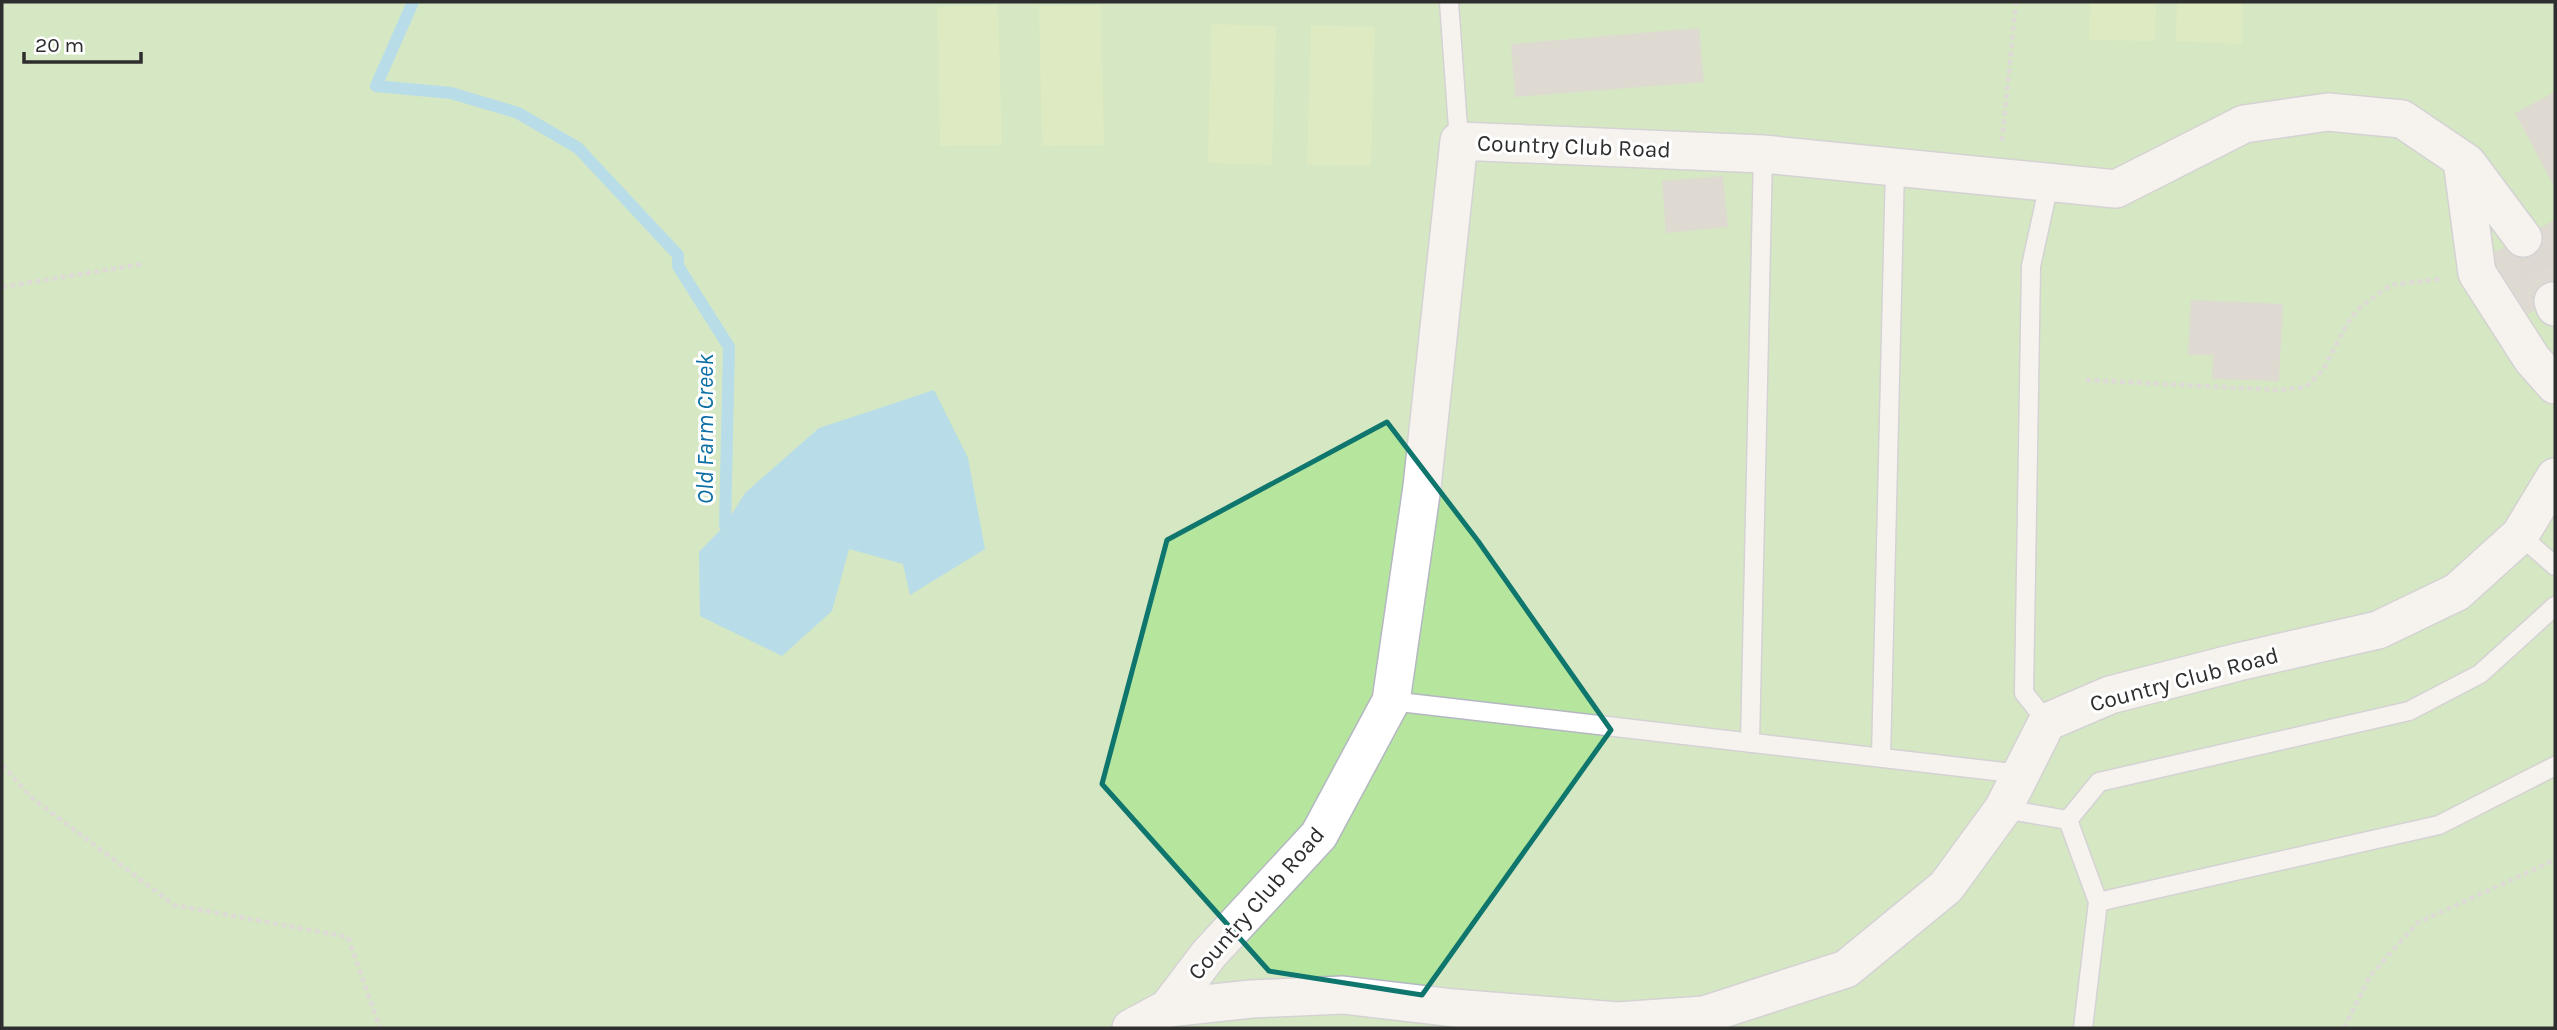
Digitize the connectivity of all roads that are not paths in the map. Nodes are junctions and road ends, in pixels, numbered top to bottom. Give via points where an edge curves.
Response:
1 (1449, 2) edge
2 (1459, 141) junction
3 (1763, 154) junction
4 (2462, 160) junction
5 (1895, 166) junction
6 (2049, 184) junction
7 (2522, 238) tunnel mouth
8 (2555, 385) edge
9 (2555, 477) edge
10 (2520, 535) junction
11 (2555, 566) edge
12 (2555, 606) edge
13 (1391, 701) junction
14 (2047, 722) junction
15 (1750, 743) junction
16 (1881, 758) junction
17 (2555, 766) edge
18 (2021, 774) junction
19 (2003, 809) junction
20 (2068, 820) junction
21 (2098, 902) junction
22 (1168, 1008) junction
23 (1131, 1028) edge
24 (2083, 1028) edge

1 - 2 lane
2 - 3 street, Country Club Road
2 - 13 street, Country Club Road via 1422,487
3 - 5 street, Country Club Road
3 - 15 lane
4 - 6 street, Country Club Road via 2402,118 2328,112 2244,124 2116,189
4 - 7 street, Country Club Road
4 - 8 street via 2477,273 2532,359
5 - 6 street, Country Club Road
5 - 16 lane
6 - 14 lane via 2032,266 2024,693
9 - 10 street, Country Club Road
10 - 11 lane
10 - 14 street, Country Club Road via 2457,592 2378,630 2110,695
12 - 20 lane via 2480,674 2409,712 2099,782
13 - 15 lane
13 - 22 street, Country Club Road via 1318,835 1209,954
14 - 18 street, Country Club Road
15 - 16 lane
16 - 18 lane
17 - 21 lane via 2440,825
18 - 19 street, Country Club Road
19 - 20 lane
19 - 22 street, Country Club Road via 1946,887 1846,969 1704,1014 1618,1021 1343,995
20 - 21 lane
21 - 24 lane
22 - 23 street, Country Club Road

